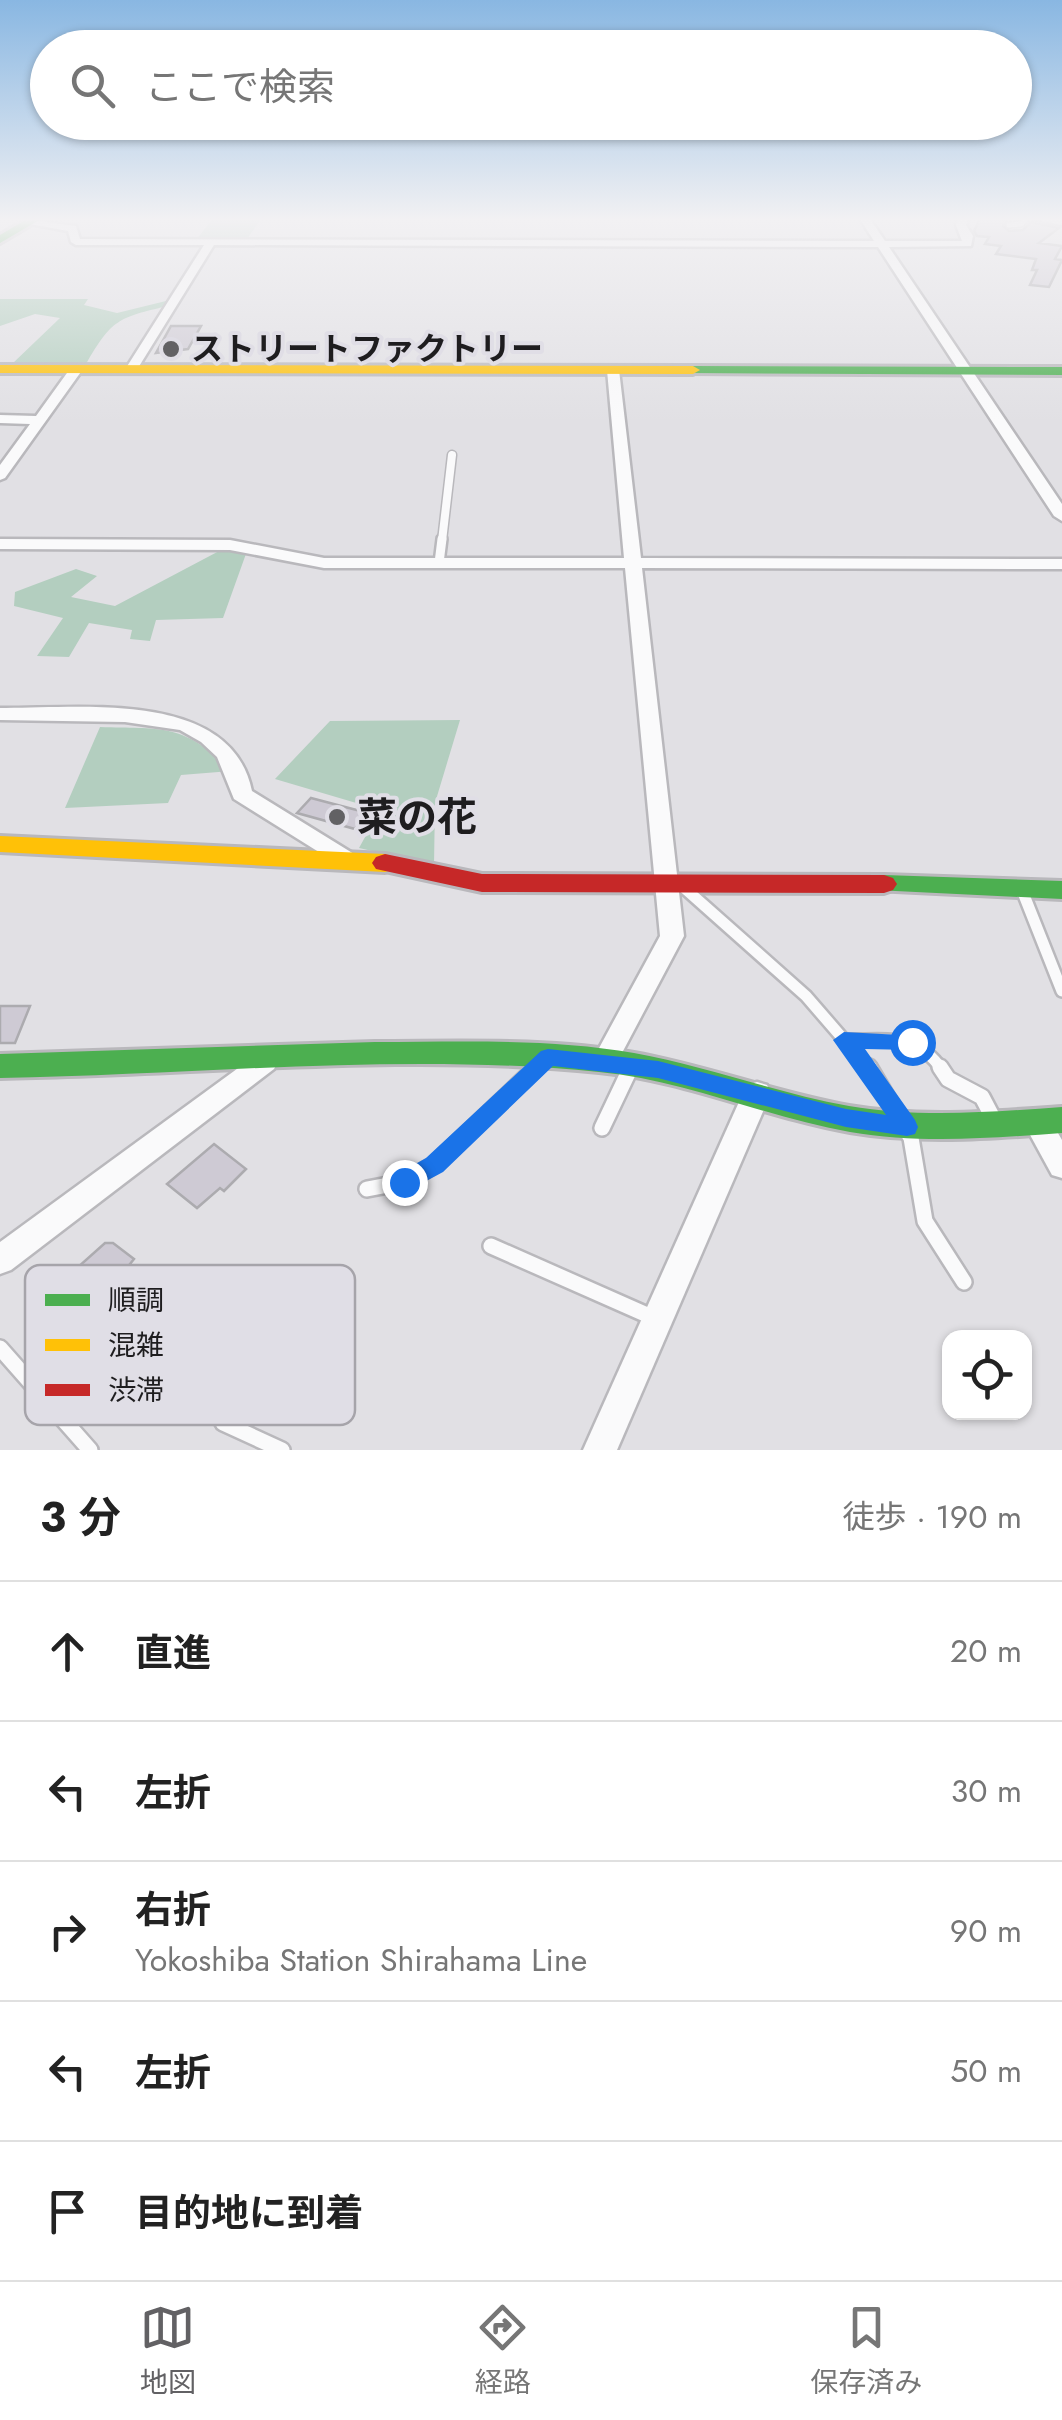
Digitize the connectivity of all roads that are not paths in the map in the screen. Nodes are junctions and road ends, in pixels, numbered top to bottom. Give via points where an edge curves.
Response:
1 (183, 287) edge
2 (911, 287) edge
3 (77, 368) junction
4 (132, 368) junction
5 (0, 369) edge
6 (613, 370) junction
7 (966, 371) junction
8 (1062, 371) edge
9 (1, 419) edge
10 (40, 420) junction
11 (452, 455) dead end
12 (0, 475) edge
13 (1062, 516) edge
14 (0, 544) edge
15 (439, 564) junction
16 (632, 564) junction
17 (1062, 564) edge
18 (0, 714) edge
19 (0, 844) edge
20 (346, 859) junction
21 (672, 881) junction
22 (1020, 886) junction
23 (1062, 890) edge
24 (1062, 991) edge
25 (844, 1040) junction
26 (548, 1057) junction
27 (605, 1060) junction
28 (265, 1062) junction
29 (632, 1065) junction
30 (0, 1066) edge
31 (757, 1094) junction
32 (1049, 1120) edge
33 (997, 1125) junction
34 (907, 1127) junction
35 (602, 1128) dead end
36 (1062, 1166) edge
37 (367, 1189) dead end
38 (491, 1246) dead end
39 (0, 1260) edge
40 (964, 1282) dead end
41 (657, 1320) junction
42 (0, 1348) edge
43 (25, 1376) edge
44 (68, 1425) edge
45 (228, 1425) edge
46 (90, 1450) edge
47 (282, 1450) edge
48 (600, 1450) edge

1 - 4 street
2 - 7 street
3 - 4 street
3 - 5 street
3 - 10 street
4 - 6 street
6 - 7 street
6 - 16 street
7 - 8 street
7 - 13 street
9 - 10 street
10 - 12 street
11 - 15 lane
14 - 15 street via 230,544 324,563
15 - 16 street
16 - 17 street
16 - 21 street
18 - 20 street via 186,725 230,757 242,794
19 - 20 street
20 - 21 street via 482,883
21 - 22 street
21 - 25 lane via 771,960
21 - 27 street via 672,936
22 - 23 street
22 - 24 lane
25 - 33 lane via 912,1042 930,1052 948,1079 982,1097
25 - 34 lane
26 - 27 street
26 - 28 street
26 - 37 lane via 434,1165 404,1182
27 - 29 street
28 - 30 street
28 - 39 street
29 - 31 street
29 - 35 lane
31 - 34 street
31 - 41 street
32 - 33 street
32 - 36 street
33 - 34 street
34 - 40 lane via 922,1210
38 - 41 lane
41 - 48 street
42 - 43 lane
44 - 46 lane
45 - 47 lane

